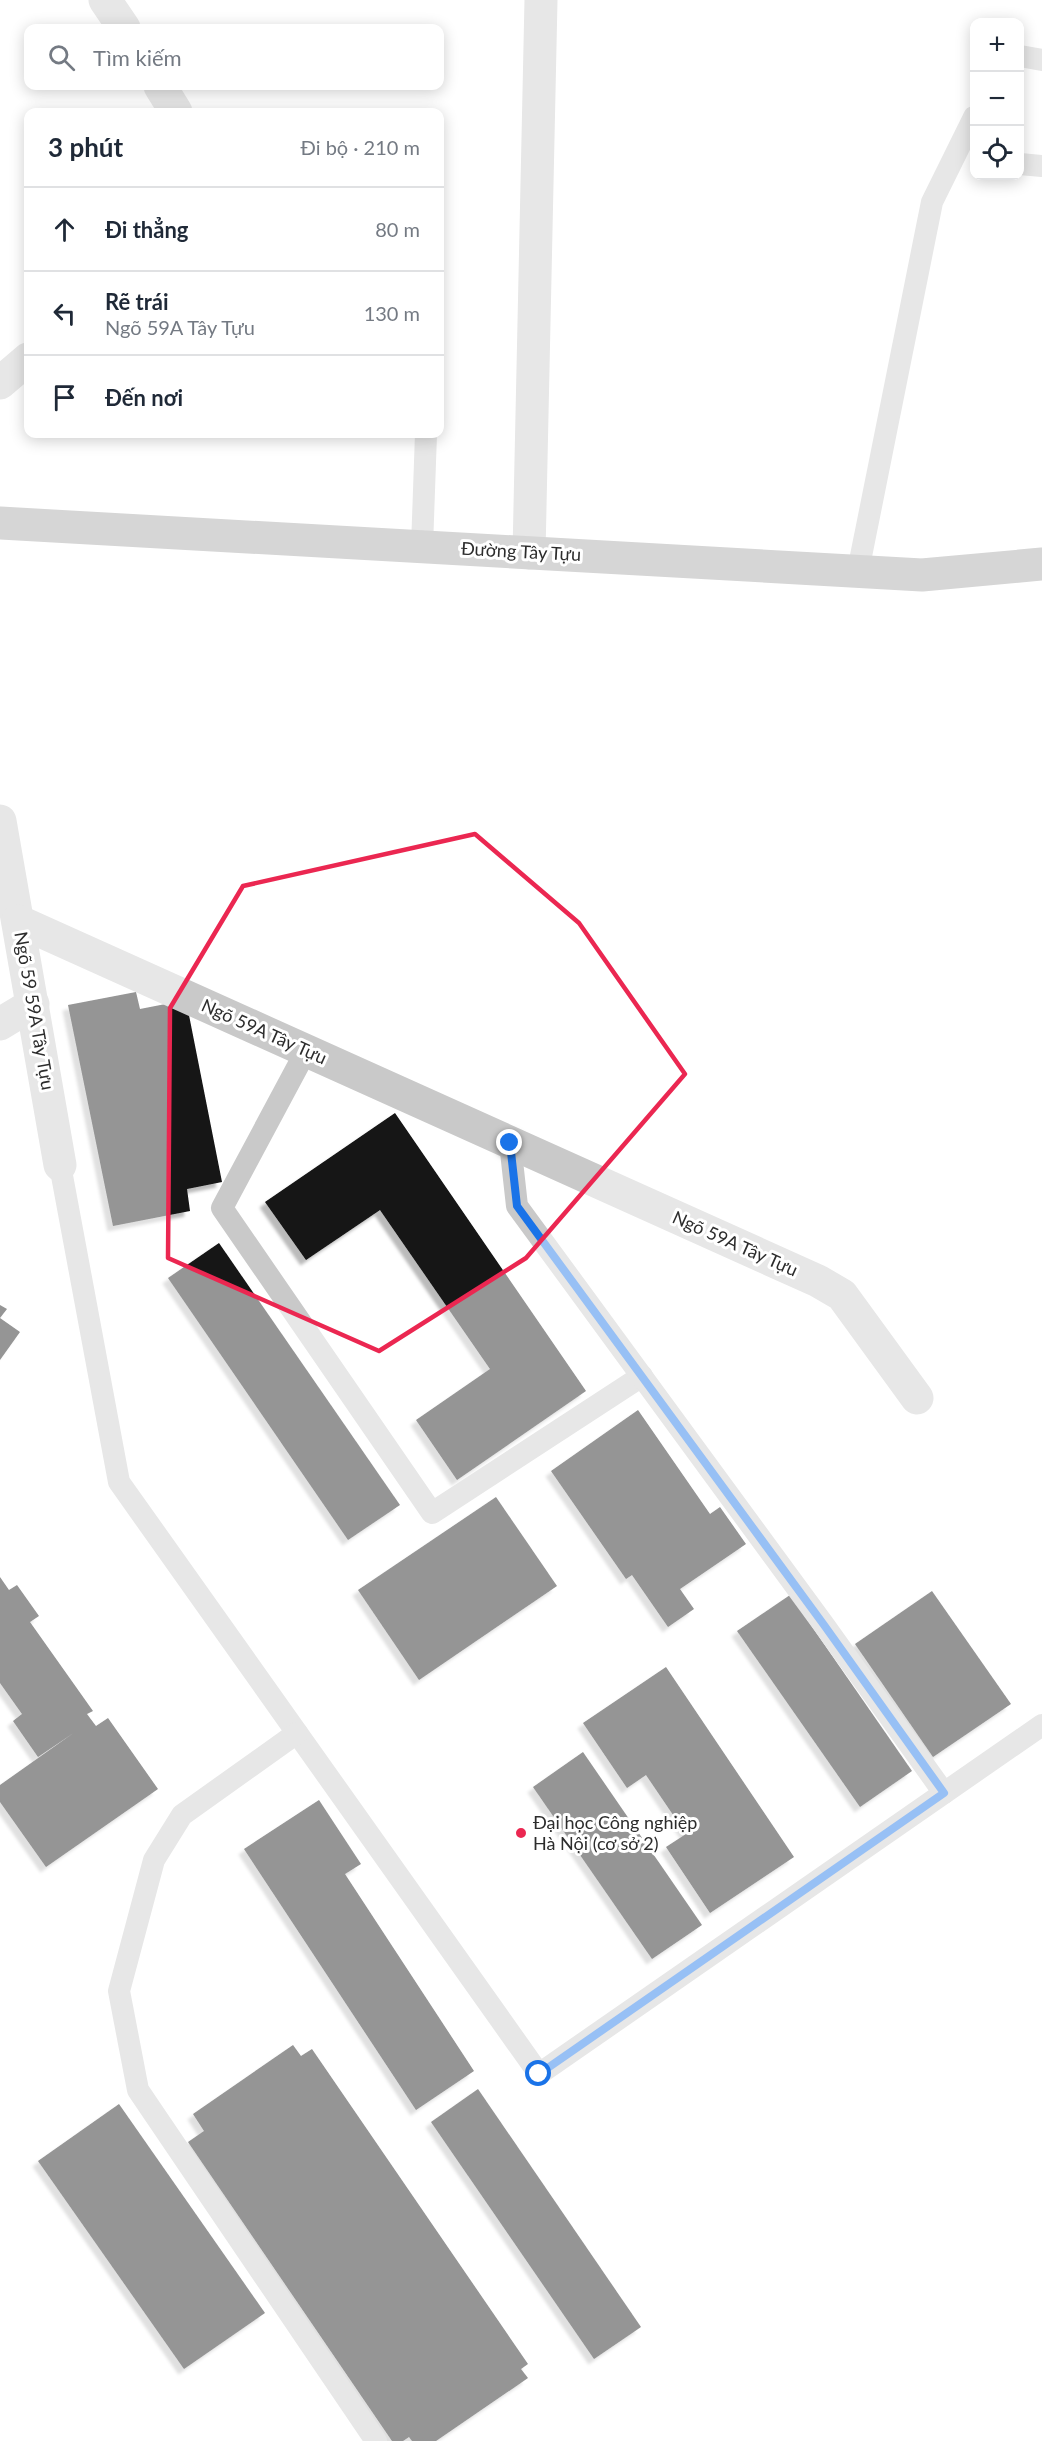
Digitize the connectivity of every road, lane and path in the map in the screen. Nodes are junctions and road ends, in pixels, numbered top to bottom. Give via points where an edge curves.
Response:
1 (105, 0) edge
2 (541, 0) edge
3 (121, 24) edge
4 (1024, 57) edge
5 (1042, 60) edge
6 (162, 90) edge
7 (174, 108) edge
8 (973, 126) edge
9 (964, 159) edge
10 (1024, 164) edge
11 (1042, 166) edge
12 (24, 362) edge
13 (0, 383) edge
14 (426, 438) edge
15 (0, 523) edge
16 (422, 547) junction
17 (529, 553) junction
18 (1042, 564) edge
19 (858, 571) junction
20 (0, 821) edge
21 (18, 921) junction
22 (33, 1004) junction
23 (0, 1024) edge
24 (306, 1051) junction
25 (510, 1143) junction
26 (60, 1165) joint
27 (642, 1376) junction
28 (917, 1398) dead end
29 (1042, 1725) edge
30 (297, 1733) junction
31 (944, 1793) junction
32 (376, 2441) edge

1 - 3 street
2 - 17 street
4 - 5 lane
6 - 7 street
8 - 9 lane
9 - 19 lane via 932,202
10 - 11 lane
12 - 13 street
14 - 16 lane
15 - 16 main road, Đường Tây Tựu
16 - 17 main road, Đường Tây Tựu
17 - 19 main road, Đường Tây Tựu
18 - 19 main road, Đường Tây Tựu via 922,575
20 - 21 street, Ngõ 59 59A Tây Tựu
21 - 22 street, Ngõ 59 59A Tây Tựu
21 - 24 street, Ngõ 59A Tây Tựu
22 - 23 street
22 - 26 street, Ngõ 59 59A Tây Tựu
24 - 25 street, Ngõ 59A Tây Tựu
24 - 27 lane via 222,1208 432,1513
25 - 27 lane via 517,1206
25 - 28 street, Ngõ 59A Tây Tựu via 842,1295
26 - 30 lane via 119,1482
27 - 31 lane
29 - 31 lane
30 - 31 lane via 539,2074
30 - 32 lane via 182,1815 154,1860 119,1991 138,2090

